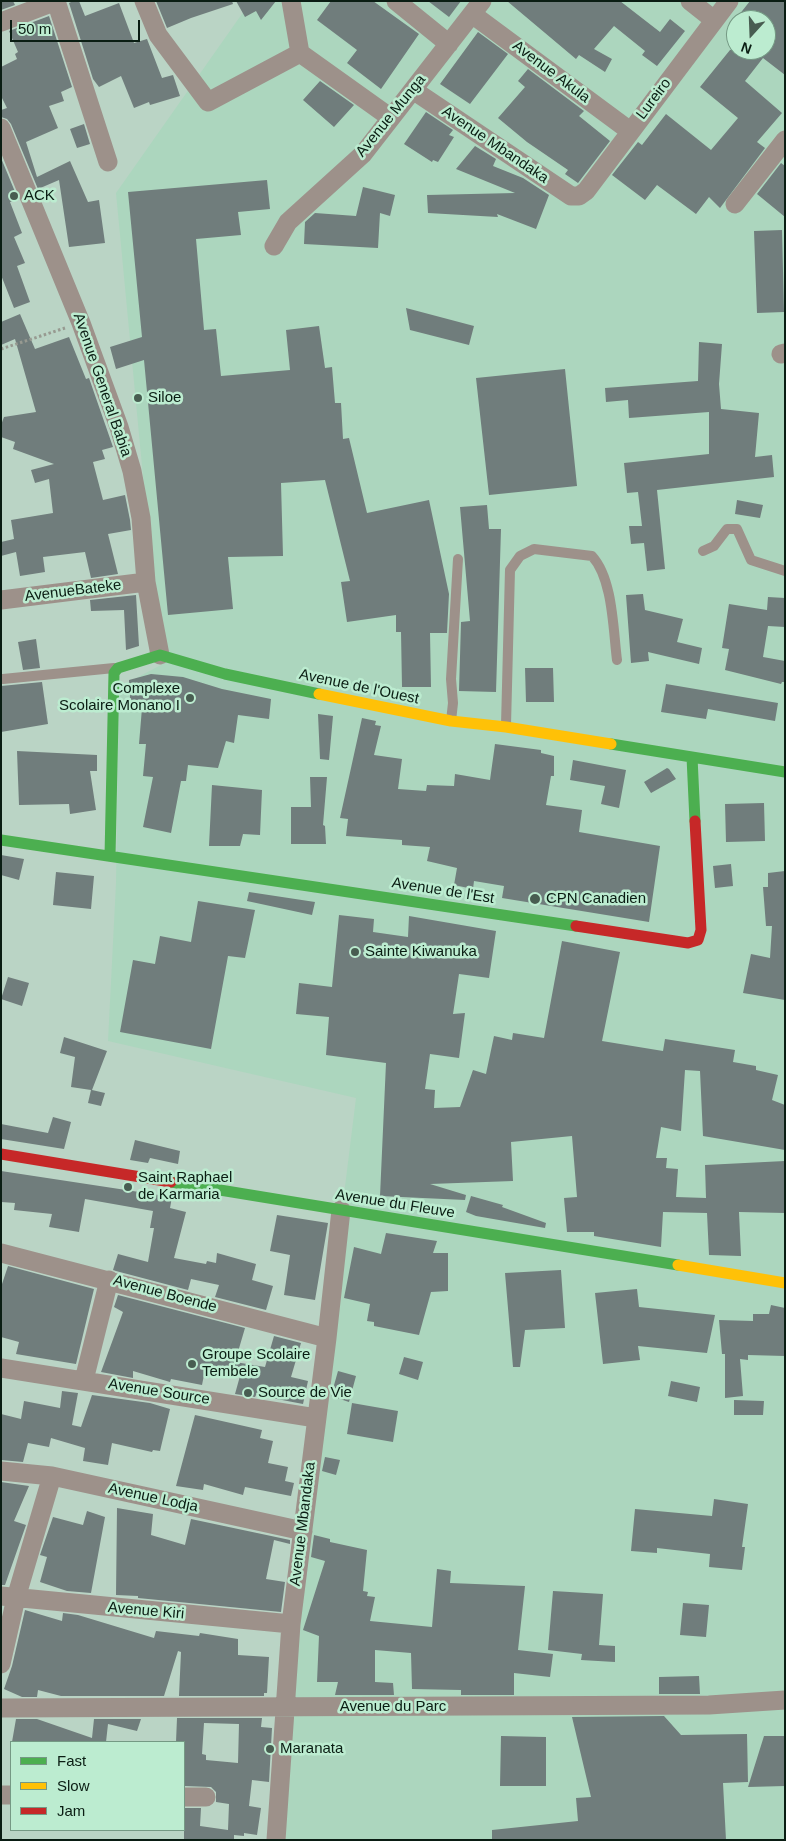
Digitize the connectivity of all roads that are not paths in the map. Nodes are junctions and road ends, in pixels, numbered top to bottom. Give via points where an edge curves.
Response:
1 (56, 1) edge
2 (144, 1) edge
3 (291, 1) edge
4 (396, 1) edge
5 (690, 1) edge
6 (729, 1) edge
7 (477, 8) edge
8 (714, 20) junction
9 (1, 22) edge
10 (449, 44) junction
11 (300, 52) junction
12 (413, 90) junction
13 (391, 118) junction
14 (1, 128) edge
15 (630, 131) junction
16 (785, 140) edge
17 (7, 155) edge
18 (108, 162) dead end
19 (579, 196) joint
20 (735, 204) dead end
21 (274, 246) dead end
22 (704, 551) dead end
23 (458, 559) dead end
24 (785, 571) edge
25 (146, 582) junction
26 (1, 600) edge
27 (160, 654) junction
28 (617, 660) dead end
29 (118, 668) junction
30 (3, 679) dead end
31 (451, 722) junction
32 (506, 727) junction
33 (692, 757) junction
34 (785, 772) edge
35 (1, 840) edge
36 (110, 856) junction
37 (1, 1154) edge
38 (341, 1210) junction
39 (1, 1253) edge
40 (109, 1280) junction
41 (785, 1283) edge
42 (327, 1338) junction
43 (1, 1368) edge
44 (84, 1380) junction
45 (316, 1418) junction
46 (1, 1471) edge
47 (52, 1476) junction
48 (303, 1531) junction
49 (8, 1597) edge
50 (291, 1624) junction
51 (1, 1664) edge
52 (785, 1700) edge
53 (283, 1707) junction
54 (1, 1708) edge
55 (185, 1797) edge
56 (206, 1797) dead end
57 (276, 1840) edge

1 - 9 street
1 - 18 street
2 - 11 street via 158,35 208,102
3 - 11 street
4 - 10 street
5 - 8 street
6 - 8 street, Lureiro
7 - 10 street, Avenue Munga
7 - 15 street, Avenue Akula
8 - 15 street, Lureiro
10 - 12 street, Avenue Munga
11 - 13 street
12 - 13 street, Avenue Munga
12 - 19 street, Avenue Mbandaka via 571,196
13 - 21 street, Avenue Munga via 363,154 288,222
14 - 17 street, Avenue General Babia
15 - 19 street, Lureiro
16 - 20 street
17 - 25 street, Avenue General Babia via 81,323 119,427 132,471
22 - 24 lane via 714,546 727,529 737,529 751,560
23 - 31 lane
25 - 26 street, AvenueBateke
25 - 27 street, Avenue General Babia
27 - 29 street
27 - 31 street, Avenue de l'Ouest via 225,674
28 - 32 lane via 606,580 601,566 592,556 534,549 520,556 510,570
29 - 30 lane
29 - 36 street via 113,681
31 - 32 street, Avenue de l'Ouest
32 - 33 street, Avenue de l'Ouest
33 - 34 street, Avenue de l'Ouest
33 - 36 street, Avenue de l'Est via 701,930 698,940 688,943
35 - 36 street, Avenue de l'Est
37 - 38 street, Avenue du Fleuve
38 - 41 street, Avenue du Fleuve
38 - 42 street, Avenue Mbandaka
39 - 40 street, Avenue Boende
40 - 42 street, Avenue Boende
40 - 44 street
42 - 45 street, Avenue Mbandaka
43 - 44 street, Avenue Source
44 - 45 street, Avenue Source
45 - 48 street, Avenue Mbandaka
46 - 47 street, Avenue Lodja
47 - 48 street, Avenue Lodja
47 - 49 street
48 - 50 street, Avenue Mbandaka
49 - 50 street, Avenue Kiri
49 - 51 street
50 - 53 street, Avenue Mbandaka
52 - 53 street, Avenue du Parc via 709,1705
53 - 54 street, Avenue du Parc
53 - 57 street, Avenue Mbandaka
55 - 56 street

